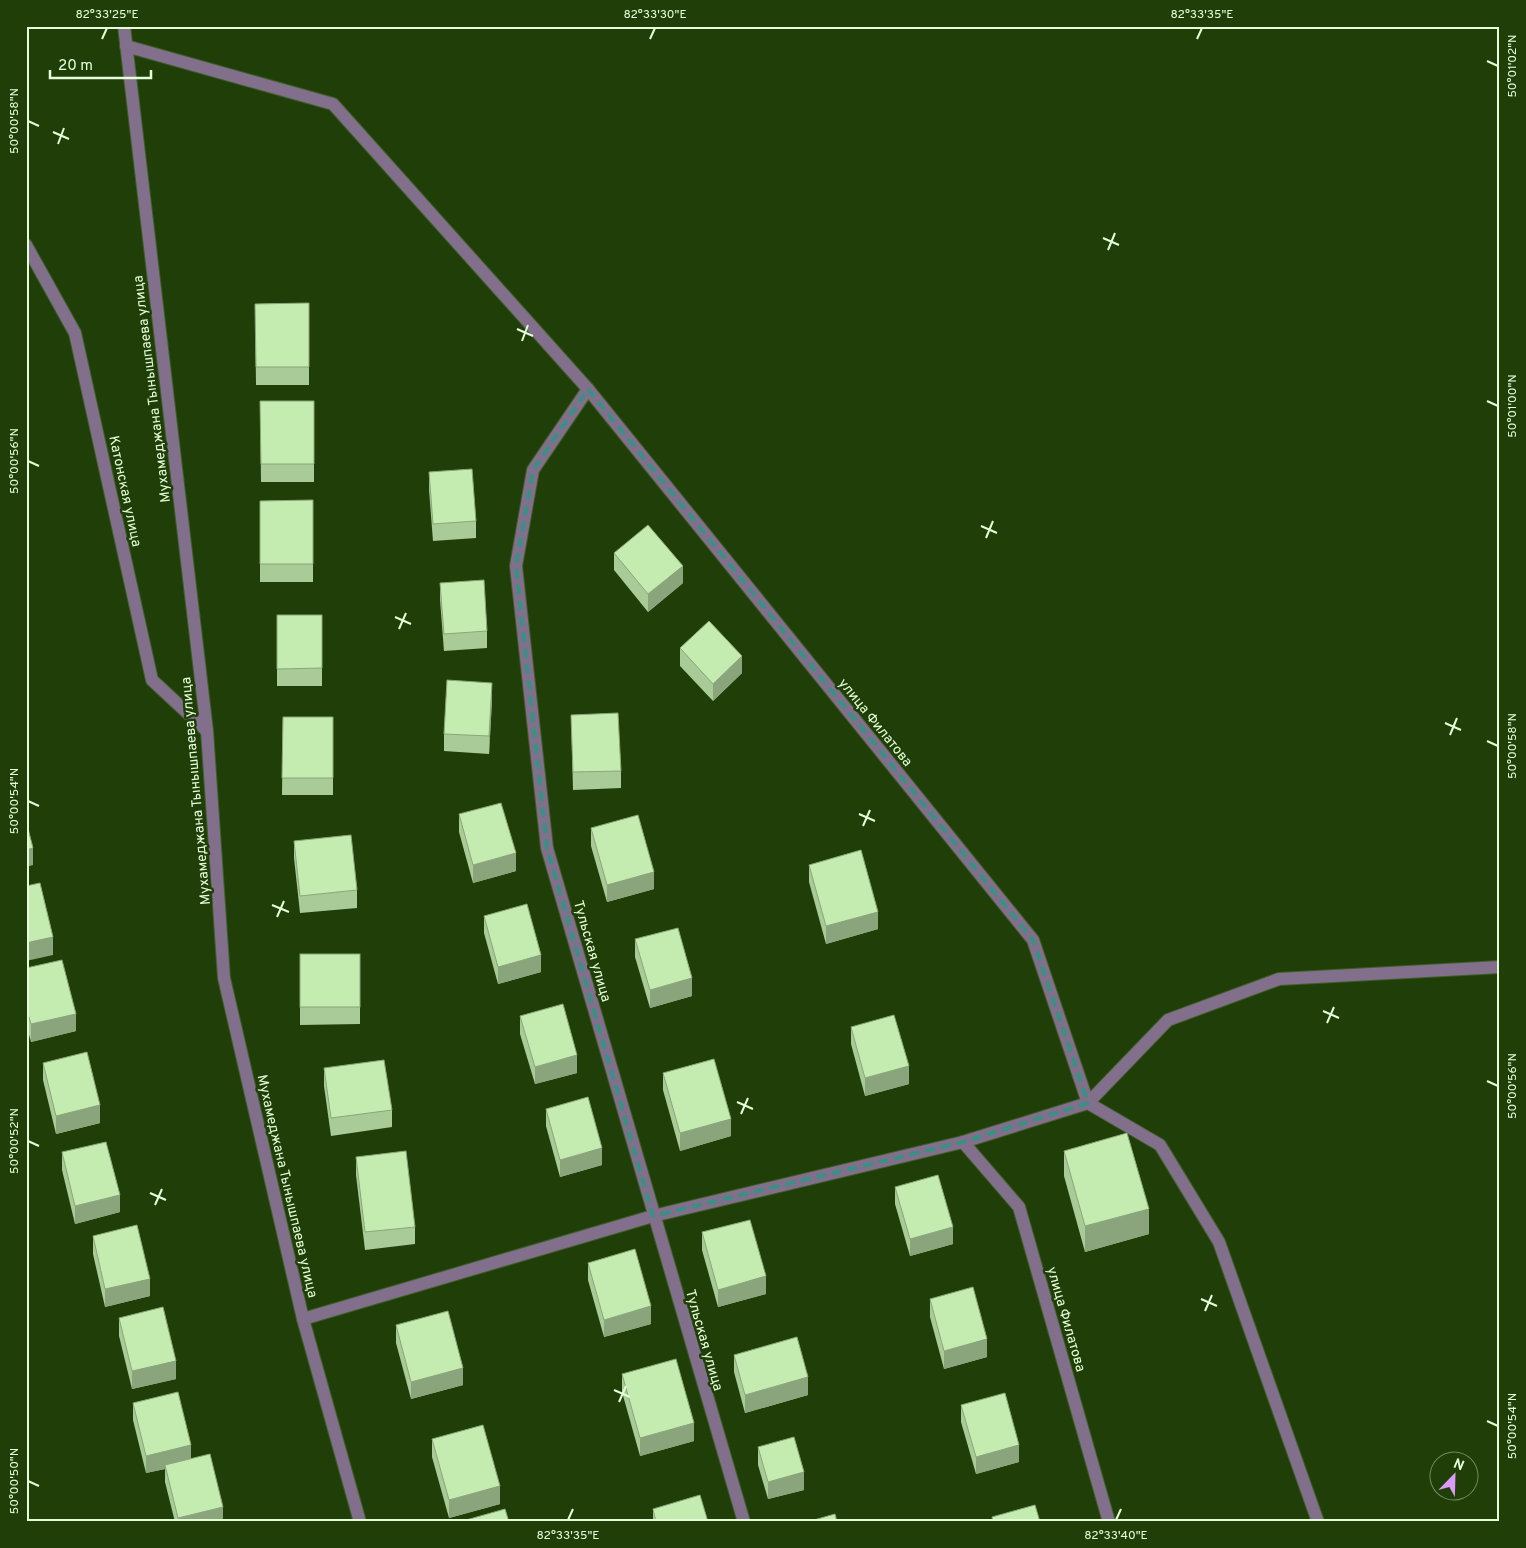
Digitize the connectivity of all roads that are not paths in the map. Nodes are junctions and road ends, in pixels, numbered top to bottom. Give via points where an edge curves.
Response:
1 (124, 26) edge
2 (126, 46) junction
3 (26, 245) edge
4 (588, 389) junction
5 (207, 731) junction
6 (1500, 967) edge
7 (1088, 1103) junction
8 (963, 1142) junction
9 (653, 1216) junction
10 (303, 1319) junction
11 (360, 1522) edge
12 (744, 1522) edge
13 (1109, 1522) edge
14 (1318, 1522) edge

1 - 2 street, Мухамеджана Тынышпаева улица
2 - 4 street, улица Филатова via 333,104
2 - 5 street, Мухамеджана Тынышпаева улица
3 - 5 street, Катонская улица via 75,333 152,680
4 - 7 street, улица Филатова via 1033,940
4 - 9 street, Тульская улица via 533,470 516,566 547,848
5 - 10 street, Мухамеджана Тынышпаева улица via 224,978
6 - 7 street via 1279,979 1168,1020
7 - 8 street
7 - 14 street via 1160,1146 1219,1242
8 - 9 street
8 - 13 street, улица Филатова via 1019,1207
9 - 10 street
9 - 12 street, Тульская улица
10 - 11 street, Мухамеджана Тынышпаева улица

